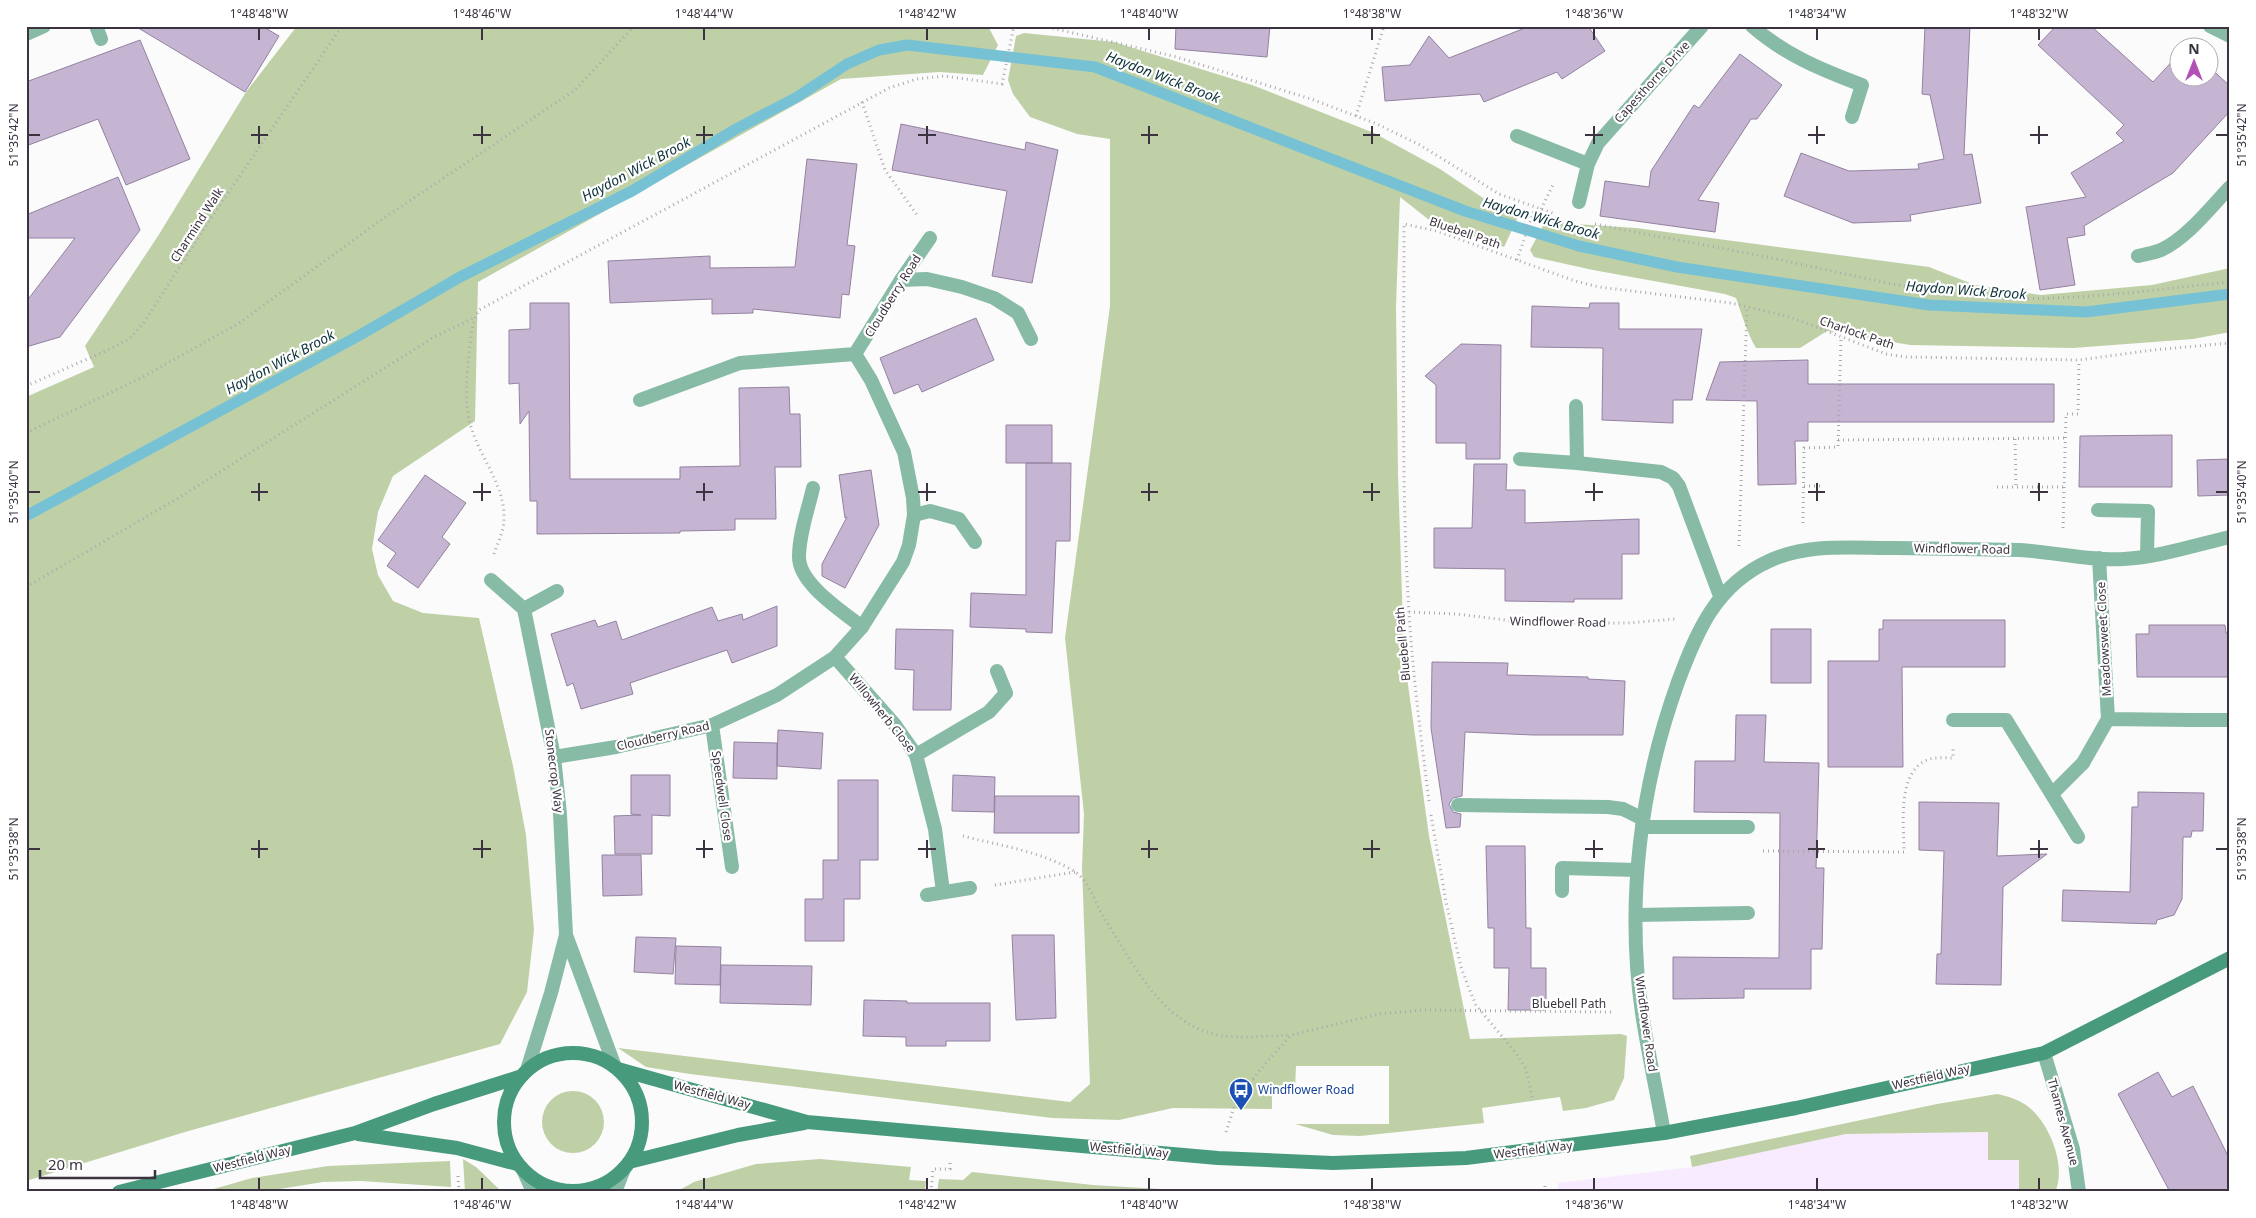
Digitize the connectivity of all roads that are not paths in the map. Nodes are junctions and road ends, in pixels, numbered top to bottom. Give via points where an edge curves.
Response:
1 (44, 26) edge
2 (1702, 26) edge
3 (1752, 26) edge
4 (2210, 26) edge
5 (26, 34) edge
6 (2230, 36) edge
7 (1852, 117) dead end
8 (1517, 136) dead end
9 (1588, 164) junction
10 (2230, 187) edge
11 (1579, 202) dead end
12 (930, 238) road end
13 (2138, 256) dead end
14 (901, 280) junction
15 (1031, 339) dead end
16 (855, 354) junction
17 (640, 400) dead end
18 (1576, 406) dead end
19 (1520, 460) dead end
20 (1577, 463) junction
21 (813, 488) dead end
22 (2098, 510) dead end
23 (914, 515) junction
24 (2230, 537) edge
25 (975, 542) dead end
26 (2147, 556) junction
27 (2099, 558) junction
28 (491, 580) road end
29 (557, 591) dead end
30 (1720, 596) junction
31 (524, 609) junction
32 (862, 627) junction
33 (835, 657) junction
34 (997, 671) dead end
35 (2108, 718) junction
36 (1953, 720) road end
37 (2230, 720) edge
38 (712, 725) junction
39 (916, 754) junction
40 (554, 757) junction
41 (2052, 794) junction
42 (1458, 805) dead end
43 (1643, 823) junction
44 (1748, 827) dead end
45 (2078, 837) dead end
46 (732, 867) dead end
47 (1638, 870) junction
48 (970, 888) road end
49 (1562, 891) dead end
50 (944, 892) junction
51 (927, 895) dead end
52 (1748, 913) dead end
53 (1636, 915) junction
54 (566, 935) junction
55 (2230, 958) edge
56 (2044, 1053) junction
57 (616, 1068) junction
58 (523, 1074) junction
59 (807, 1122) junction
60 (355, 1133) junction
61 (1664, 1133) junction
62 (626, 1166) junction
63 (521, 1168) junction
64 (120, 1192) edge
65 (532, 1192) edge
66 (615, 1192) edge
67 (2079, 1192) edge

1 - 5 street
2 - 9 street, Capesthorne Drive via 1611,126
3 - 7 street via 1787,53 1862,85
4 - 6 street
8 - 9 street
9 - 11 street, Capesthorne Drive
10 - 13 street via 2177,239 2161,250
12 - 14 street, Cloudberry Road
14 - 15 street via 927,279 994,298 1018,313
14 - 16 street, Cloudberry Road
16 - 17 street via 740,363
16 - 23 street, Cloudberry Road via 871,380 904,452 911,479
18 - 20 street
19 - 20 street
20 - 30 street via 1661,472 1673,478
21 - 32 street via 799,558 803,573 817,590
22 - 26 street via 2148,511
23 - 25 street via 930,511 960,519
23 - 32 street, Cloudberry Road via 909,545 898,574
24 - 26 street, Windflower Road
26 - 27 street, Windflower Road
27 - 30 street, Windflower Road via 2020,550 1831,548 1802,551 1770,560 1737,580
27 - 35 street, Meadowsweet Close
28 - 31 street
29 - 31 street
30 - 43 street, Windflower Road via 1686,661 1668,711 1655,756
31 - 40 street, Stonecrop Way
32 - 33 street, Cloudberry Road
33 - 38 street, Cloudberry Road via 777,695
33 - 39 street, Willowherb Close
34 - 39 street via 1006,693 989,712
35 - 37 street
35 - 41 street via 2083,763
36 - 41 street via 2006,720
38 - 40 street, Cloudberry Road via 616,748
38 - 46 street, Speedwell Close
39 - 50 street, Willowherb Close via 936,828
40 - 54 street, Stonecrop Way
41 - 45 street
42 - 43 street via 1608,807 1623,809
43 - 44 street
43 - 47 street, Windflower Road
47 - 49 street via 1562,868
47 - 53 street, Windflower Road
48 - 50 street
50 - 51 street
52 - 53 street
53 - 61 street, Windflower Road via 1642,1012
54 - 57 street, Stonecrop Way
54 - 58 street, Stonecrop Way via 551,993
55 - 56 main road, Westfield Way
56 - 61 main road, Westfield Way via 1796,1108
56 - 67 street, Thames Avenue via 2073,1149
57 - 58 main road, Westfield Way via 602,1059 570,1053 540,1061
57 - 59 main road, Westfield Way
57 - 62 main road, Westfield Way via 634,1089 642,1113 640,1139
58 - 60 main road, Westfield Way
58 - 63 main road via 509,1093 503,1129 508,1148
59 - 61 main road, Westfield Way via 1218,1158 1333,1164 1466,1158
59 - 62 main road, Westfield Way via 738,1135
60 - 63 main road, Westfield Way via 457,1148
60 - 64 main road, Westfield Way
62 - 63 main road, Westfield Way via 612,1180 598,1187 567,1191 537,1182
62 - 66 street
63 - 65 street

